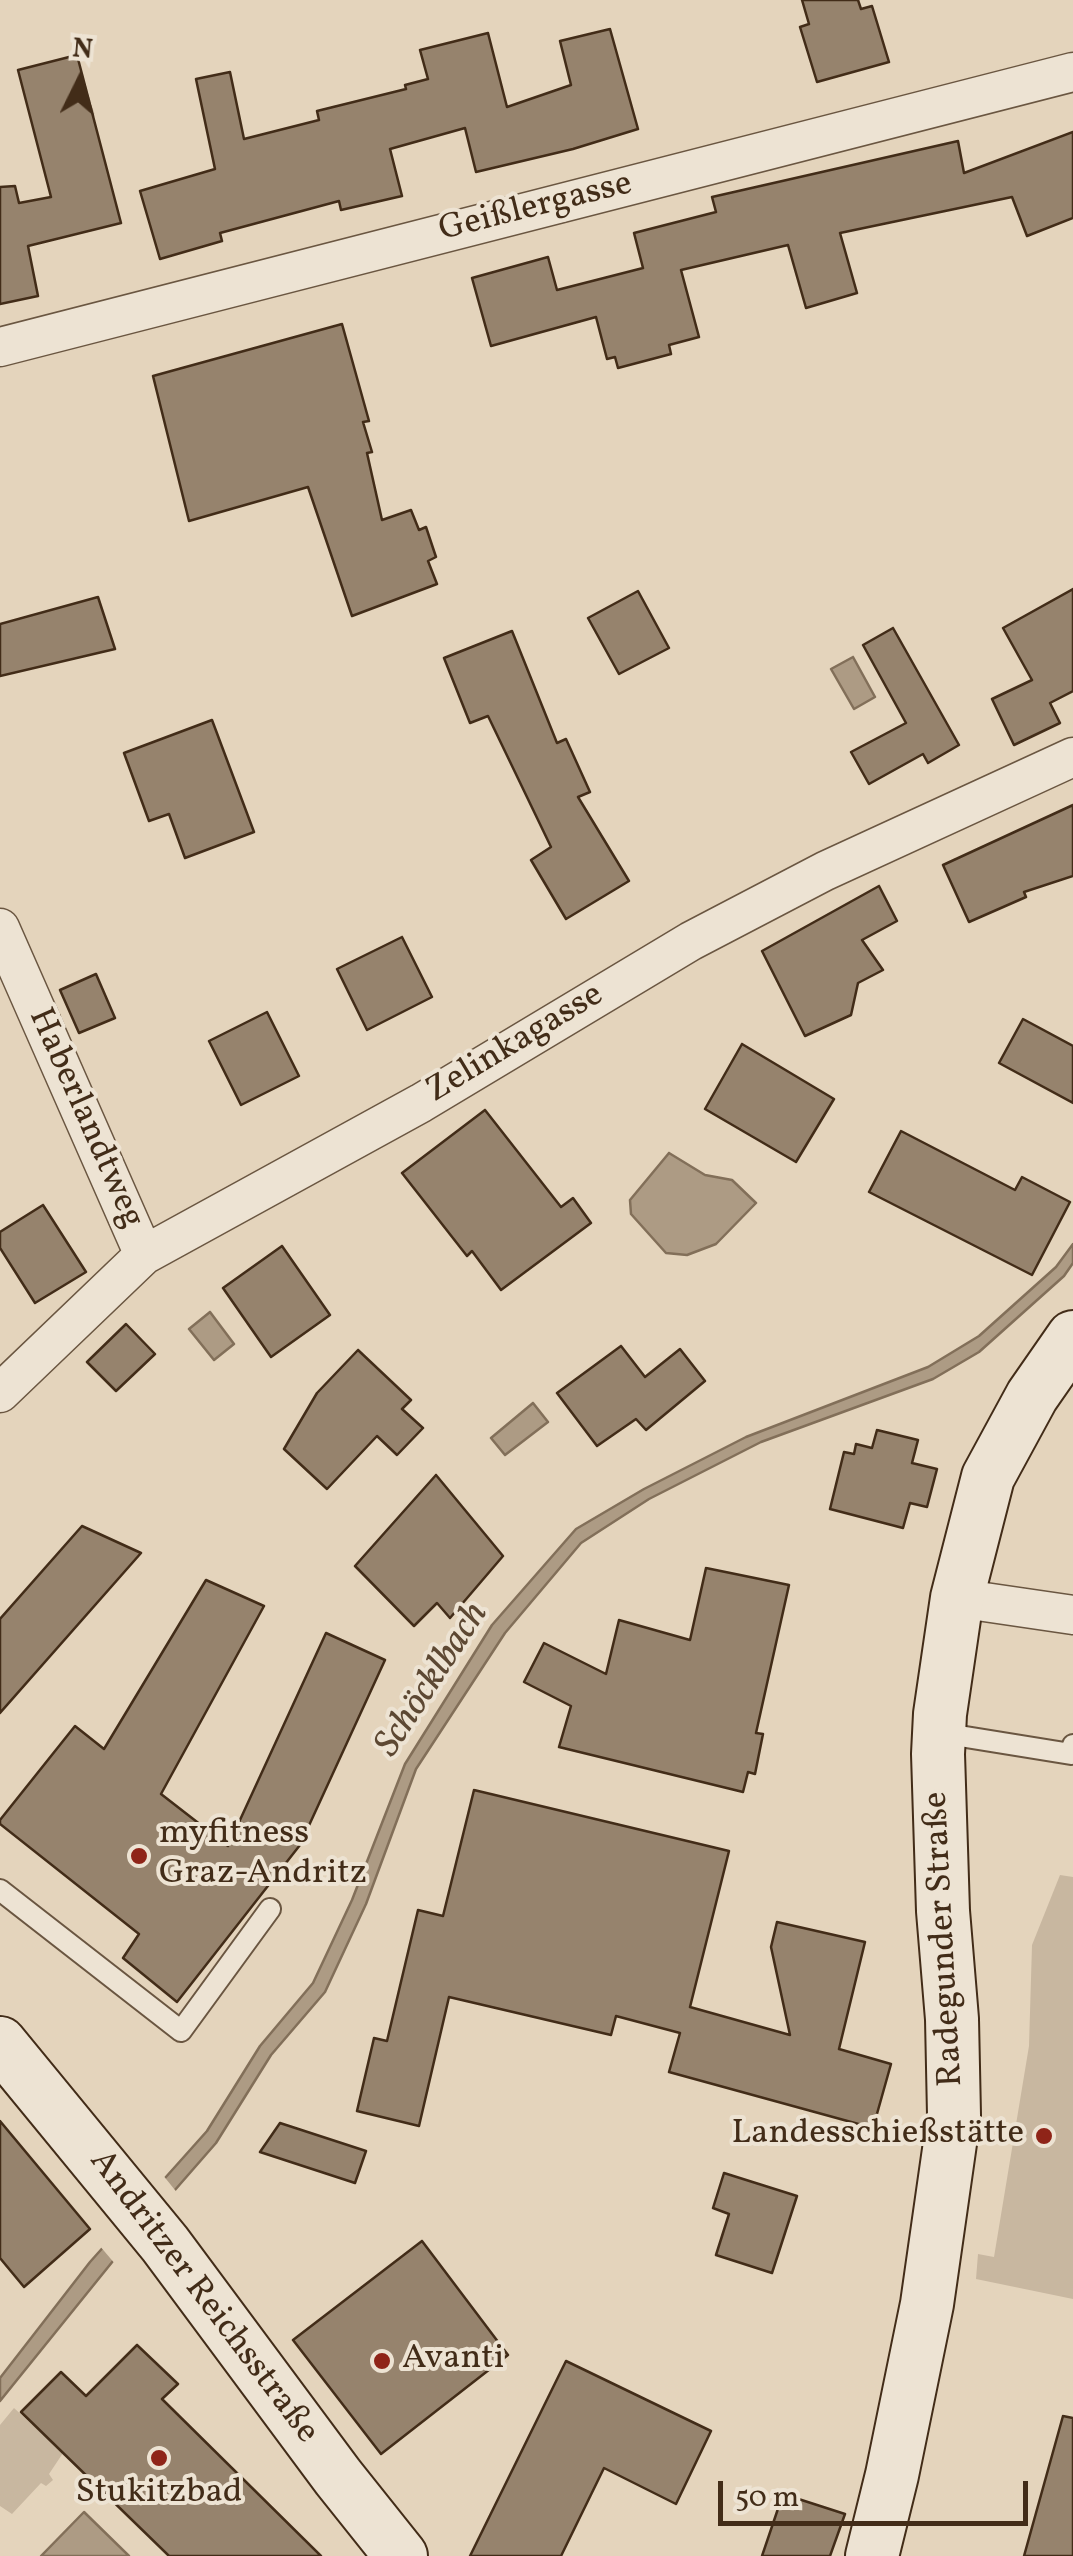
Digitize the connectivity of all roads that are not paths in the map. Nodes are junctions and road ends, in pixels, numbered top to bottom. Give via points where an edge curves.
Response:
1 (1073, 72) edge
2 (0, 346) edge
3 (1073, 758) edge
4 (0, 931) edge
5 (144, 1255) junction
6 (1073, 1337) edge
7 (0, 1393) edge
8 (957, 1598) junction
9 (1073, 1615) edge
10 (940, 1733) junction
11 (1073, 1745) edge
12 (0, 1890) edge
13 (270, 1909) dead end
14 (0, 2043) edge
15 (402, 2556) edge
16 (872, 2556) edge

1 - 2 street, Geißlergasse
3 - 5 street, Zelinkagasse via 691,940 421,1102
4 - 5 street, Haberlandtweg
5 - 7 street, Zelinkagasse
6 - 8 main road, Radegunder Straße via 988,1477
8 - 9 street
8 - 10 main road, Radegunder Straße
10 - 11 lane via 1072,1754
10 - 16 main road, Radegunder Straße via 954,2115 927,2304
12 - 13 lane via 181,2031
14 - 15 main road, Andritzer Reichsstraße via 126,2194

